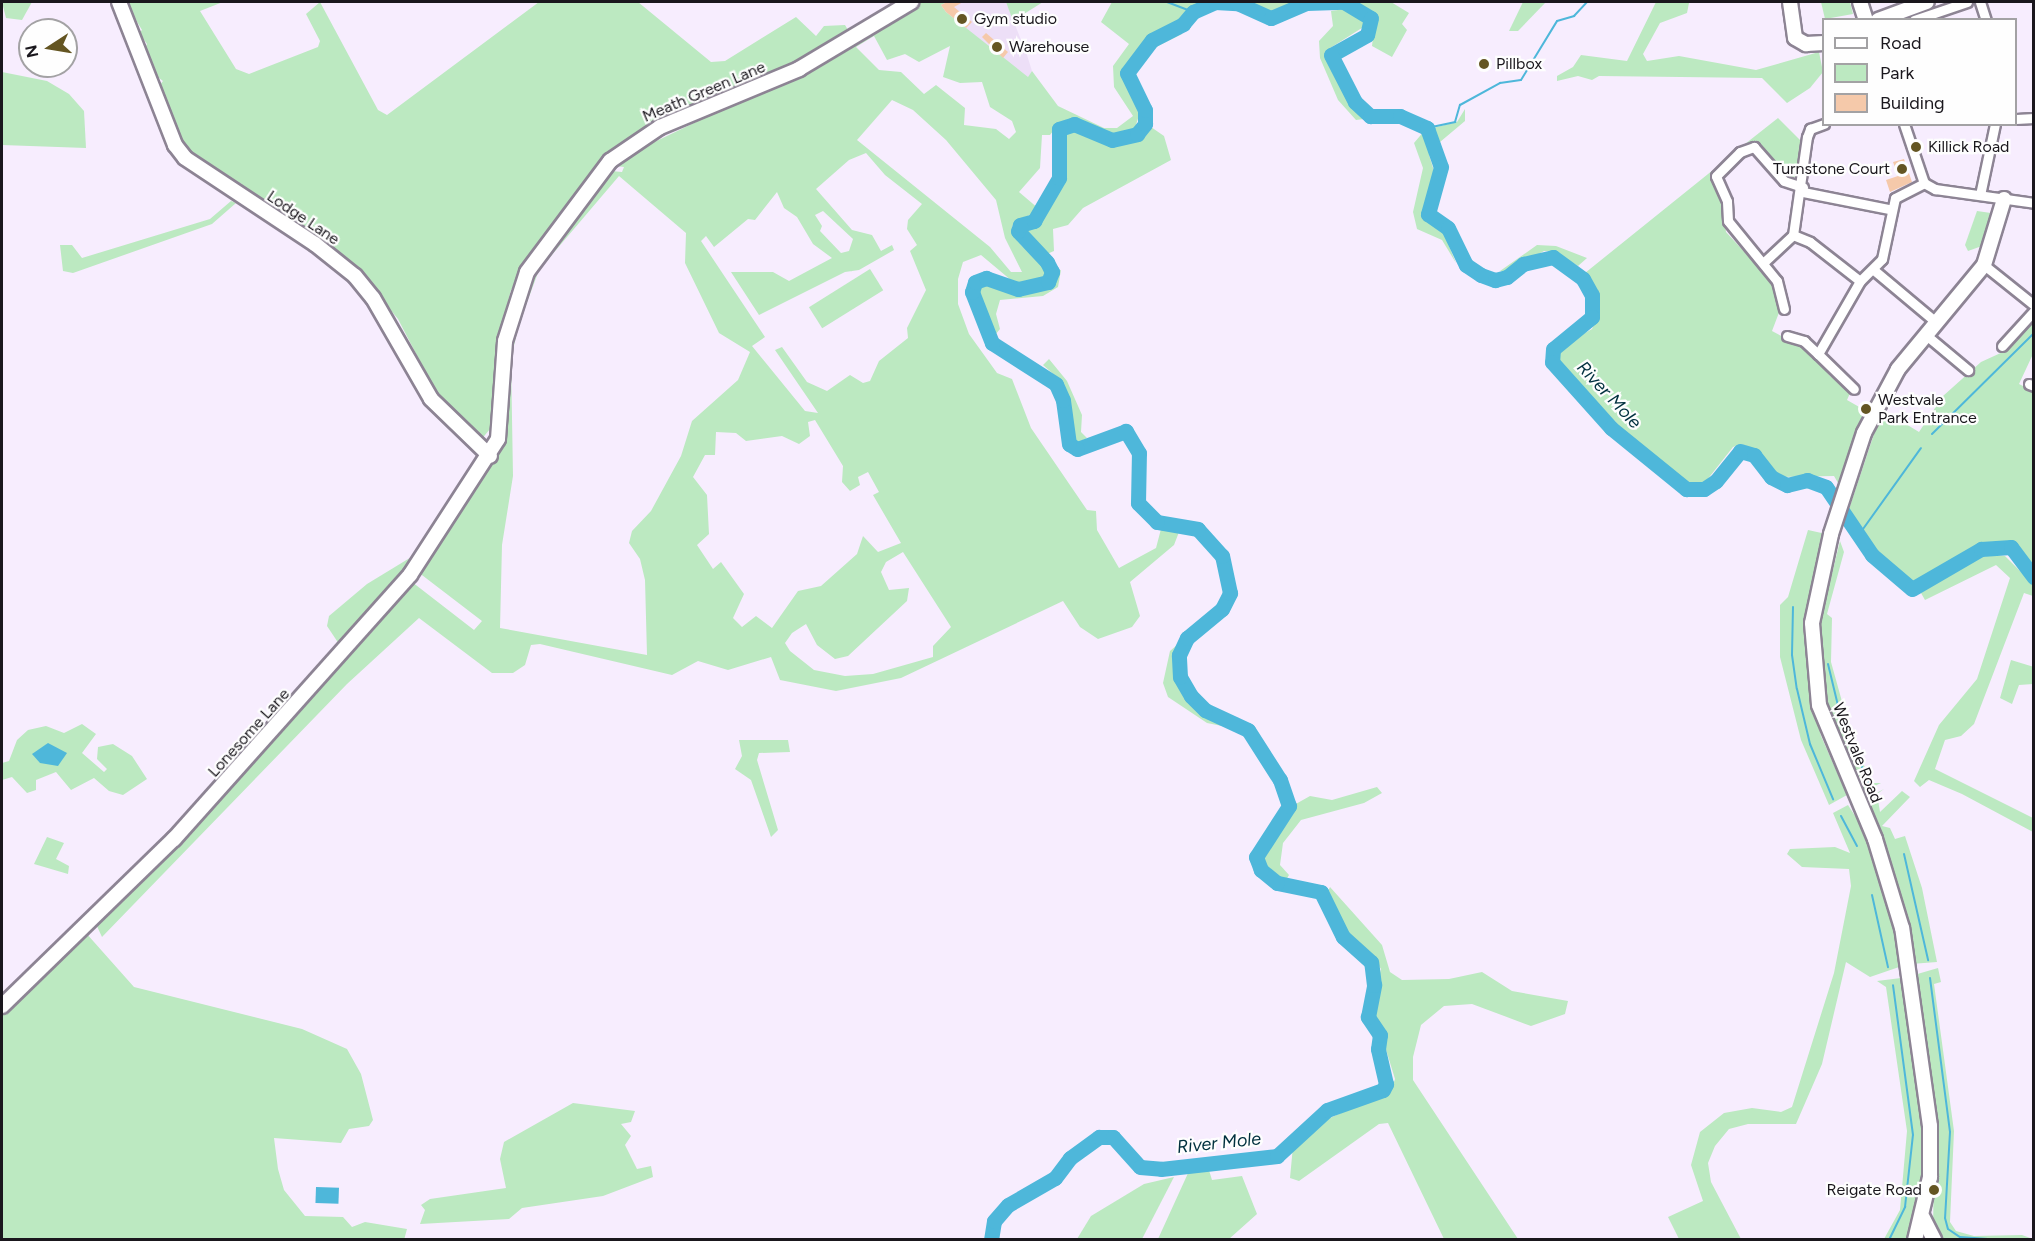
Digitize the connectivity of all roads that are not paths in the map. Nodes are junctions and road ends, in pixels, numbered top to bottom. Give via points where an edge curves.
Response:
1 (119, 2) edge
2 (911, 2) edge
3 (1790, 2) edge
4 (1860, 2) edge
5 (1927, 2) edge
6 (1967, 2) edge
7 (1980, 2) edge
8 (1865, 18) edge
9 (1883, 18) edge
10 (1920, 18) edge
11 (1985, 18) edge
12 (1822, 43) edge
13 (2034, 118) edge
14 (2017, 119) edge
15 (1822, 125) edge
16 (1905, 126) edge
17 (1995, 126) edge
18 (1924, 183) junction
19 (1803, 190) junction
20 (1980, 195) junction
21 (2004, 199) junction
22 (2034, 203) edge
23 (1889, 209) junction
24 (1793, 235) junction
25 (1763, 263) junction
26 (1984, 265) junction
27 (1875, 271) junction
28 (1860, 281) junction
29 (2034, 305) edge
30 (1784, 309) dead end
31 (2034, 311) edge
32 (1937, 323) junction
33 (1926, 335) junction
34 (1787, 336) dead end
35 (2002, 346) dead end
36 (1818, 354) junction
37 (1968, 370) dead end
38 (1854, 389) dead end
39 (490, 456) junction
40 (2, 1006) edge
41 (1923, 1218) junction
42 (1915, 1239) edge
43 (1934, 1239) edge

1 - 39 street, Lodge Lane via 175,145 184,158 315,244 355,276 374,298 431,399
2 - 39 street, Meath Green Lane via 788,75 660,127 629,144 610,161 544,244 517,295 505,341 501,422
3 - 12 street via 1795,38 1806,44
4 - 8 street
5 - 9 street
6 - 10 street
7 - 11 street
13 - 14 street
15 - 19 street via 1810,129 1807,136
16 - 18 street
17 - 20 street
18 - 20 street
18 - 23 street via 1895,198
19 - 23 street
19 - 24 street
19 - 25 street via 1784,182 1754,147 1718,170 1728,221
20 - 21 street
21 - 22 street
21 - 26 street, Westvale Road
23 - 27 street via 1881,260
24 - 25 street
24 - 28 street via 1810,242
25 - 30 street via 1783,292
26 - 29 street
26 - 32 street, Westvale Road
27 - 28 street
27 - 32 street
28 - 36 street
31 - 35 street
32 - 33 street, Westvale Road
33 - 37 street
33 - 41 street, Westvale Road via 1881,397 1846,487 1812,623 1815,686 1834,750 1884,862 1902,928 1930,1126 1930,1177
34 - 36 street via 1804,341
36 - 38 street
39 - 40 street, Lonesome Lane via 411,575 367,628 174,839
41 - 42 street, Westvale Road
41 - 43 street

